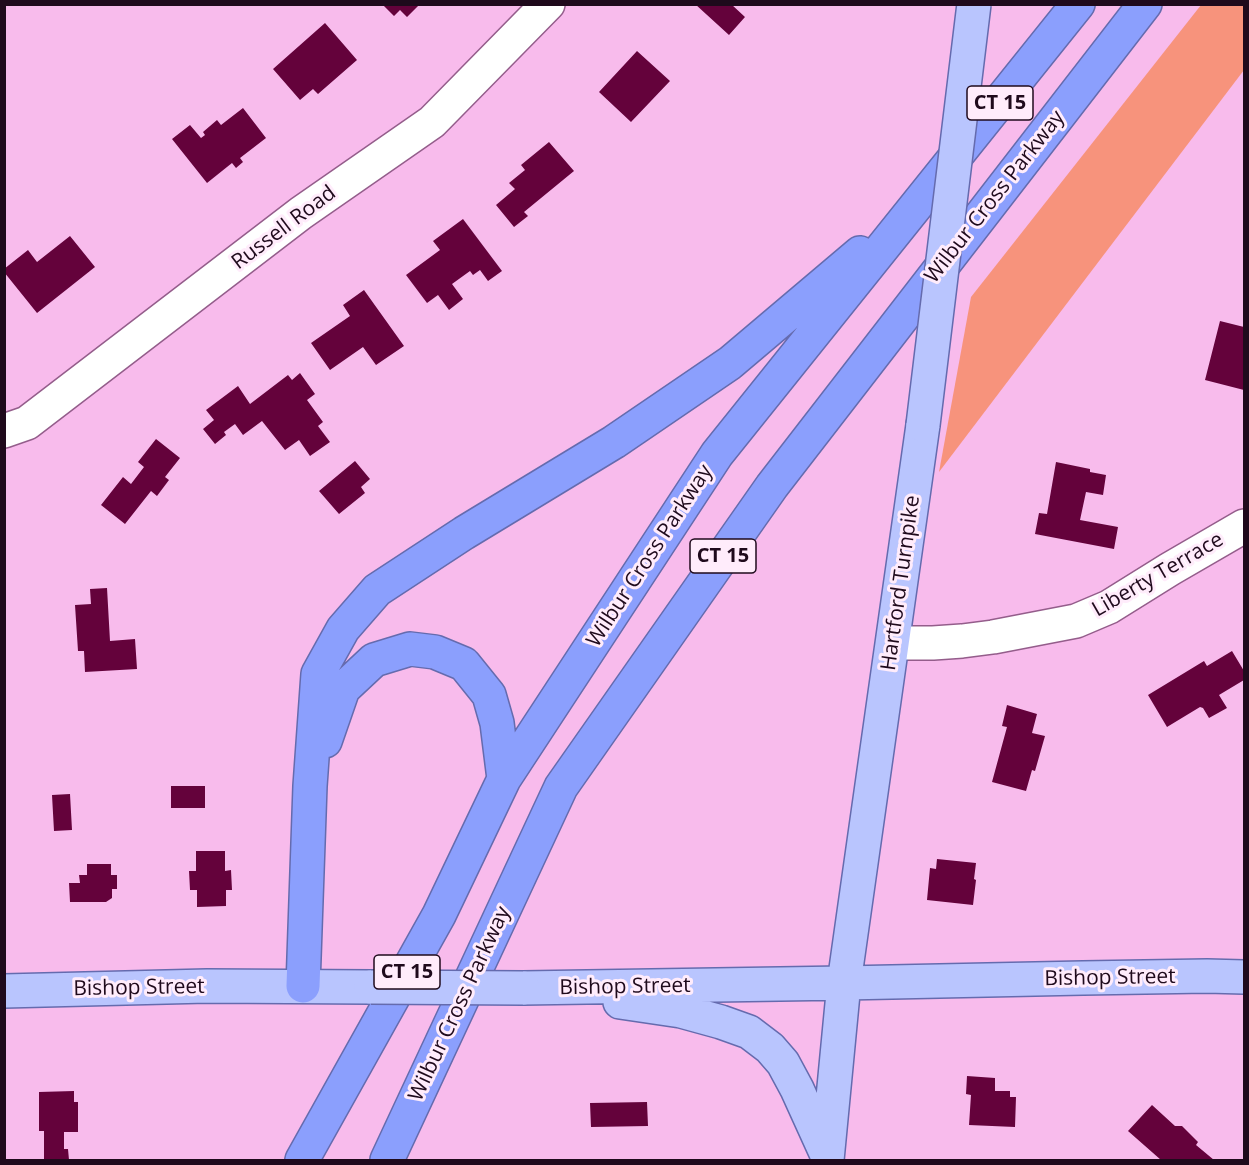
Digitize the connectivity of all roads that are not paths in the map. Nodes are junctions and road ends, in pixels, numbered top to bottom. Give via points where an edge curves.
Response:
1 (548, 4) edge
2 (974, 4) edge
3 (1078, 4) edge
4 (1146, 4) edge
5 (921, 201) junction
6 (4, 431) edge
7 (1245, 526) edge
8 (893, 643) junction
9 (504, 779) junction
10 (310, 786) junction
11 (1245, 977) edge
12 (844, 983) junction
13 (303, 986) junction
14 (523, 988) junction
15 (4, 991) edge
16 (827, 1159) edge
17 (302, 1161) edge
18 (387, 1161) edge

1 - 6 street, Russell Road via 432,122 301,213 27,423
2 - 8 main road, Hartford Turnpike, bridge
3 - 5 highway, Wilbur Cross Parkway / CT 15
4 - 18 highway, Wilbur Cross Parkway / CT 15 via 772,486 561,787
5 - 9 highway, Wilbur Cross Parkway / CT 15 via 717,454
5 - 10 highway via 730,363 614,442 377,590 343,629 318,674
7 - 8 street, Liberty Terrace via 1109,607 1076,621 962,641
8 - 12 main road, Hartford Turnpike
9 - 10 highway via 489,695 464,664 435,652 410,650 374,660 343,689
9 - 17 highway, Wilbur Cross Parkway / CT 15 via 439,915
10 - 13 highway
11 - 12 main road, Bishop Street
12 - 14 main road, Bishop Street
12 - 16 main road, Hartford Turnpike
13 - 14 main road, Bishop Street, bridge
13 - 15 main road, Bishop Street
14 - 16 main road via 681,1011 749,1032 783,1062

